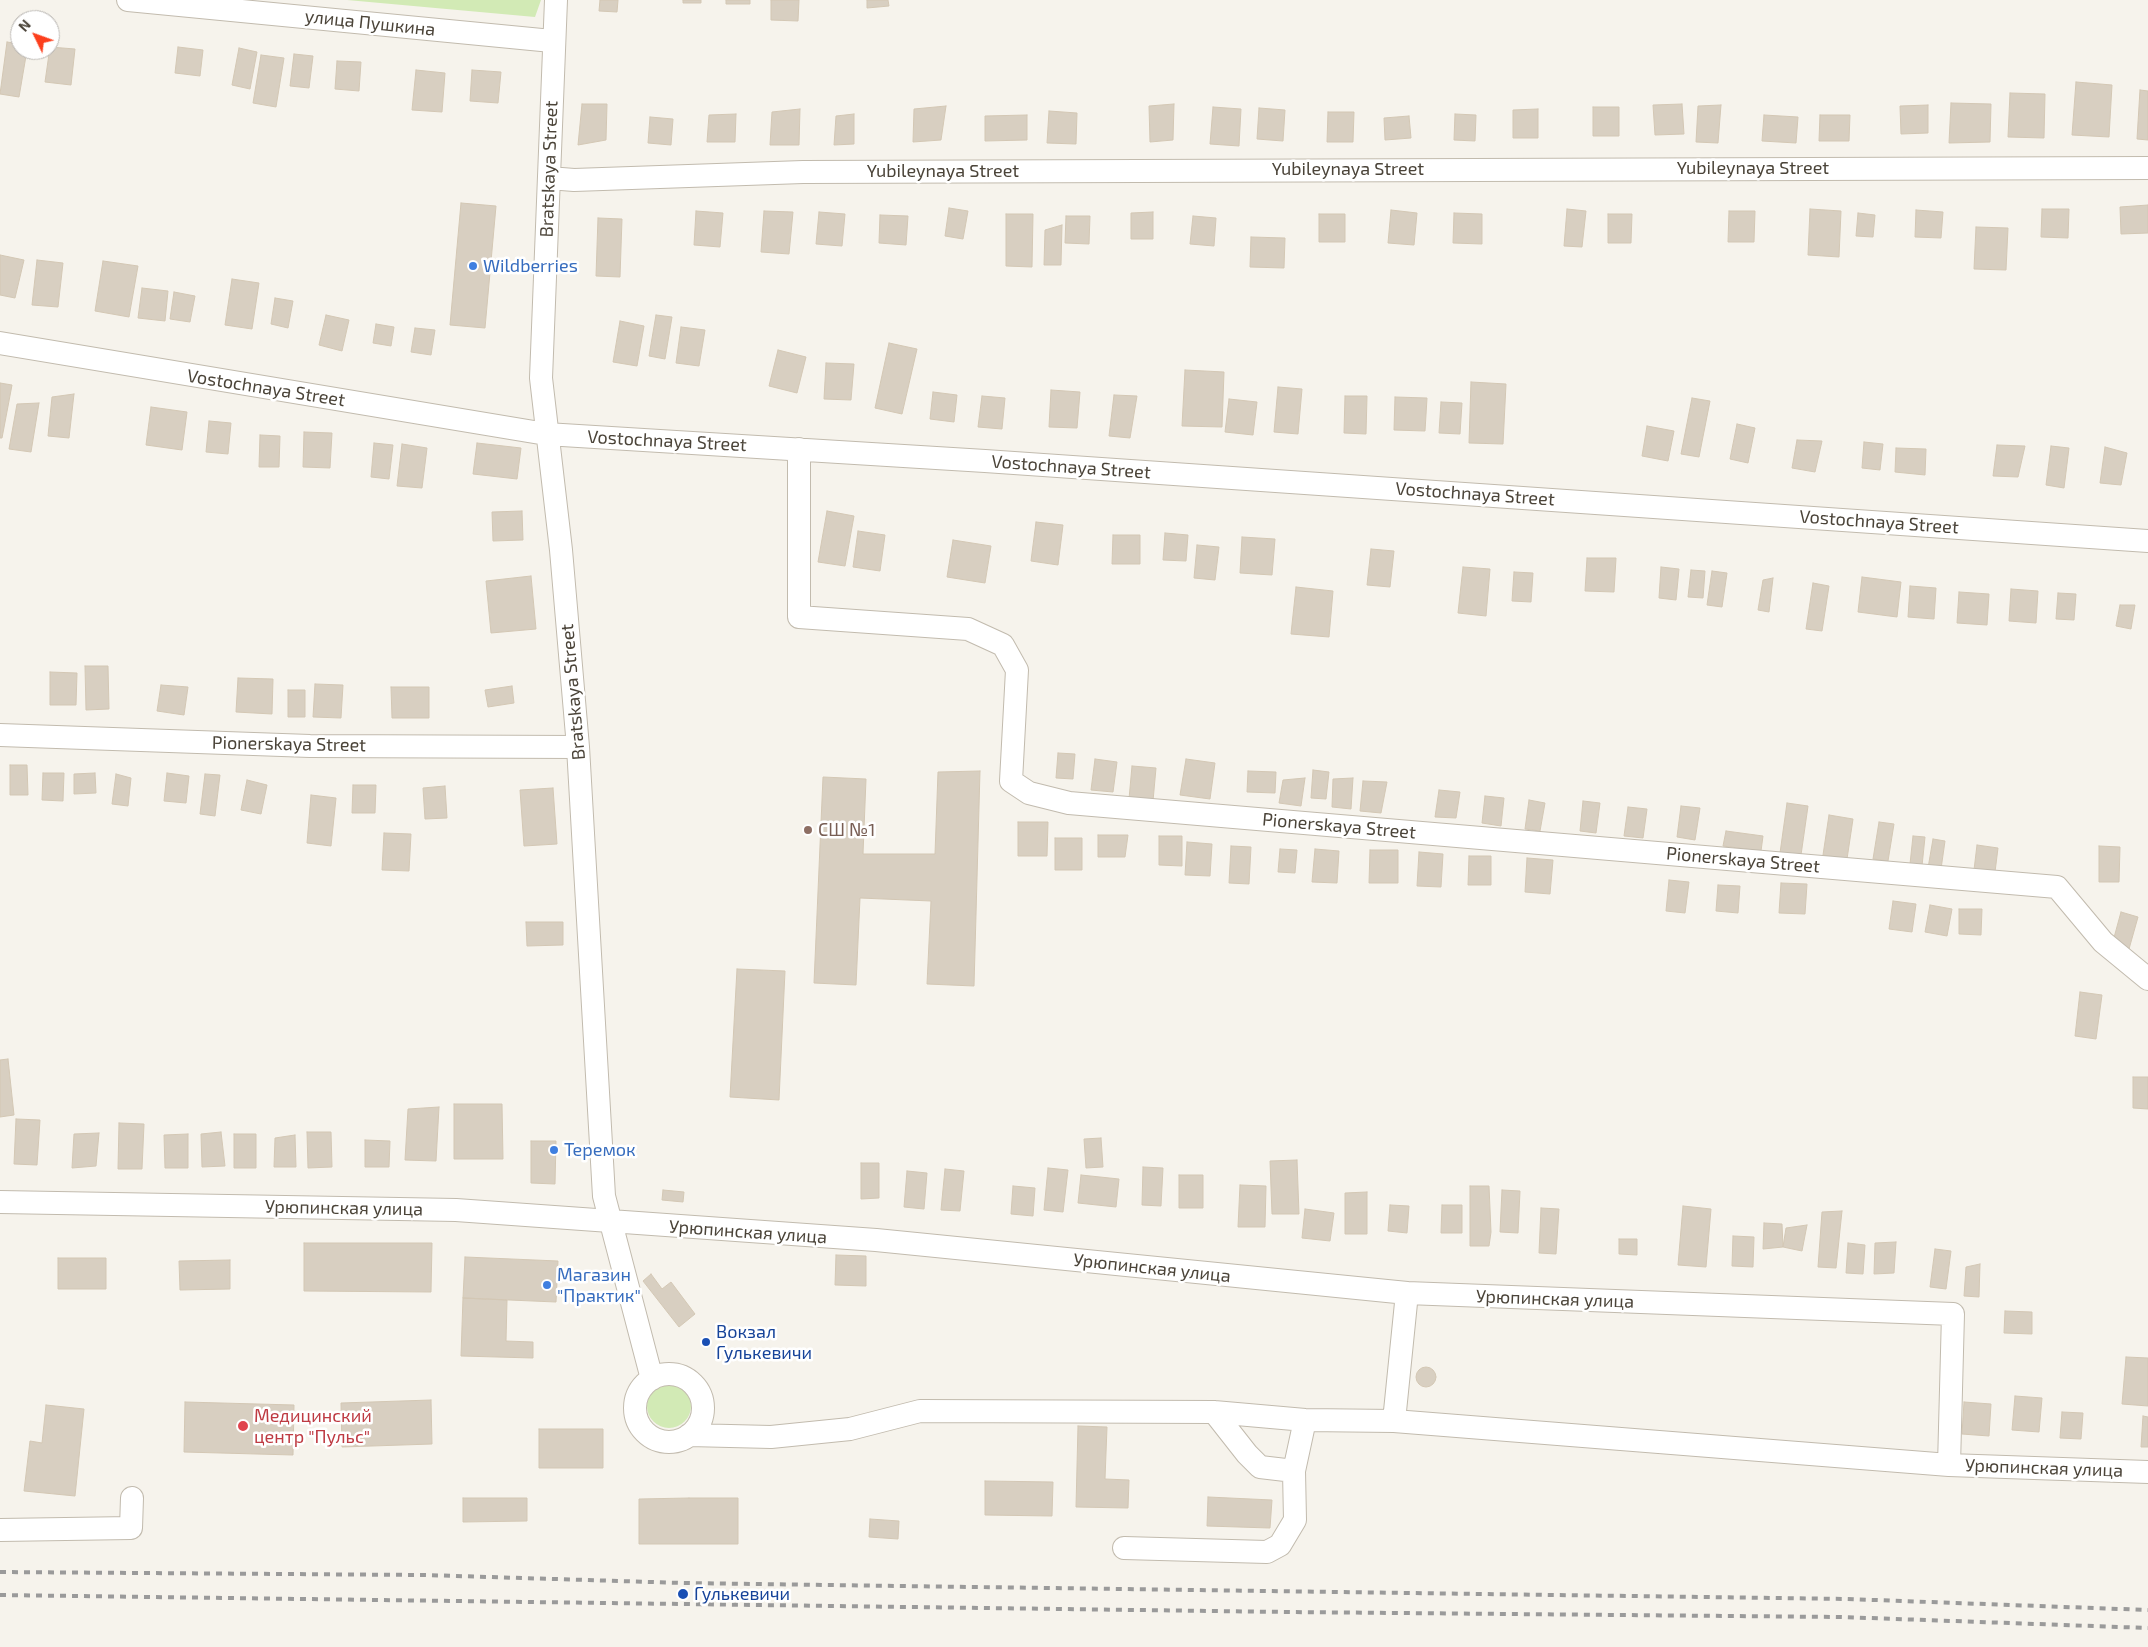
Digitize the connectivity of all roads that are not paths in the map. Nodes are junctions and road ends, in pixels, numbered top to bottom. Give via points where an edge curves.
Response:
1 (128, 0) edge
2 (556, 0) edge
3 (552, 41) junction
4 (2148, 168) edge
5 (549, 178) junction
6 (0, 343) edge
7 (546, 434) junction
8 (799, 449) junction
9 (2148, 540) edge
10 (0, 735) edge
11 (578, 746) junction
12 (2148, 979) edge
13 (0, 1202) edge
14 (611, 1223) junction
15 (1407, 1293) junction
16 (652, 1379) junction
17 (1214, 1412) junction
18 (1306, 1420) junction
19 (1394, 1421) junction
20 (689, 1435) junction
21 (1949, 1465) junction
22 (1294, 1471) junction
23 (2148, 1472) edge
24 (132, 1498) dead end
25 (0, 1530) edge
26 (1124, 1548) dead end

1 - 3 street, улица Пушкина
2 - 3 street, Bratskaya Street
3 - 5 street, Bratskaya Street
4 - 5 street, Yubileynaya Street via 813,172 574,180
5 - 7 street, Bratskaya Street via 541,378
6 - 7 street, Vostochnaya Street
7 - 8 street, Vostochnaya Street
7 - 11 street, Bratskaya Street via 561,550
8 - 9 street, Vostochnaya Street
8 - 12 street, Pionerskaya Street via 799,617 968,629 1003,645 1017,670 1011,781 1029,793 1069,803 2056,887 2103,942
10 - 11 street, Pionerskaya Street via 310,746
11 - 14 street, Bratskaya Street via 604,1196
13 - 14 street, Урюпинская улица via 456,1210
14 - 15 street, Урюпинская улица via 876,1240
14 - 16 street, Bratskaya Street
15 - 19 street
15 - 21 street, Урюпинская улица via 1953,1314
16 - 20 street via 674,1374 685,1378 700,1394 702,1417
16 - 20 street via 638,1395 637,1417 641,1427 663,1441 680,1440
17 - 18 street
17 - 20 street via 920,1411 850,1429 770,1437
17 - 22 street via 1260,1467
18 - 19 street
18 - 22 street
19 - 21 street
21 - 23 street, Урюпинская улица
22 - 26 street via 1295,1520 1280,1544 1268,1552
24 - 25 street via 131,1528

